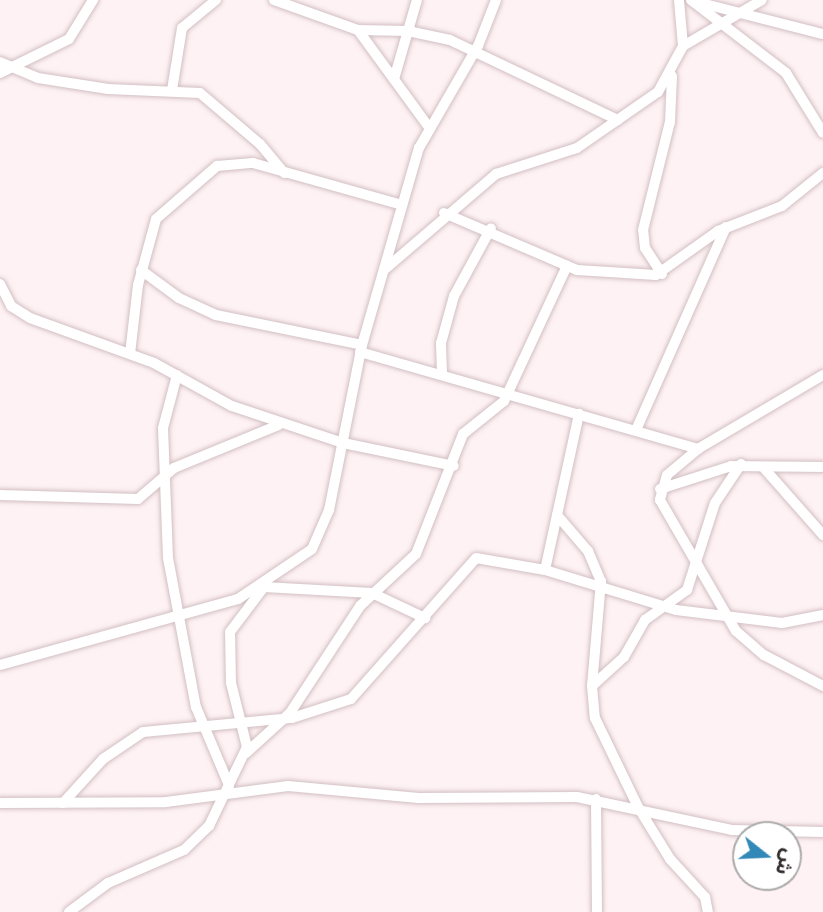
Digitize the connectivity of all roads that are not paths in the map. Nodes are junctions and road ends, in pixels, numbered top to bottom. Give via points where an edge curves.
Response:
1 (93, 0) edge
2 (216, 0) edge
3 (274, 0) edge
4 (417, 0) edge
5 (496, 0) edge
6 (687, 0) edge
7 (762, 0) edge
8 (751, 3) edge
9 (739, 12) junction
10 (721, 22) junction
11 (358, 30) junction
12 (408, 31) junction
13 (823, 34) edge
14 (683, 46) junction
15 (475, 51) junction
16 (3, 67) edge
17 (672, 76) junction
18 (394, 79) junction
19 (172, 90) junction
20 (618, 120) junction
21 (428, 126) junction
22 (823, 134) edge
23 (823, 173) edge
24 (286, 176) junction
25 (402, 205) junction
26 (444, 213) junction
27 (726, 227) junction
28 (491, 228) junction
29 (567, 266) junction
30 (141, 270) junction
31 (383, 271) junction
32 (662, 274) junction
33 (0, 284) edge
34 (5, 308) edge
35 (361, 348) junction
36 (130, 354) junction
37 (443, 373) junction
38 (823, 374) edge
39 (177, 375) junction
40 (509, 392) junction
41 (579, 414) junction
42 (279, 425) junction
43 (636, 430) junction
44 (343, 443) junction
45 (698, 449) junction
46 (741, 464) junction
47 (454, 466) junction
48 (763, 467) junction
49 (823, 467) edge
50 (164, 475) junction
51 (660, 489) junction
52 (0, 495) edge
53 (557, 515) junction
54 (823, 535) edge
55 (545, 570) junction
56 (698, 570) junction
57 (264, 587) junction
58 (601, 588) junction
59 (372, 593) junction
60 (668, 608) junction
61 (823, 615) edge
62 (723, 616) junction
63 (425, 618) junction
64 (177, 619) junction
65 (0, 665) edge
66 (592, 685) junction
67 (823, 686) edge
68 (284, 719) junction
69 (241, 720) junction
70 (202, 724) junction
71 (246, 753) junction
72 (227, 789) junction
73 (596, 799) junction
74 (0, 803) edge
75 (63, 803) junction
76 (638, 807) junction
77 (823, 832) edge
78 (69, 912) edge
79 (597, 912) edge
80 (708, 912) edge

1 - 16 street via 57,49
2 - 19 street via 183,28
3 - 11 street
4 - 12 street
5 - 15 street
6 - 9 street
6 - 10 street
6 - 14 street
7 - 8 street
8 - 9 street
9 - 10 street
9 - 13 street
10 - 14 street
10 - 22 street via 786,74
11 - 12 street
11 - 18 street
12 - 15 street
12 - 18 street
14 - 17 street
15 - 20 street
15 - 21 street
16 - 19 street via 108,89
17 - 20 street
17 - 32 street via 670,122 643,230 645,248
18 - 21 street
19 - 24 street via 211,98
20 - 26 street via 577,148 508,167
21 - 25 street
23 - 27 street via 782,206
24 - 25 street
24 - 30 street via 253,163 217,166 160,211
25 - 31 street
26 - 28 street
26 - 31 street
27 - 32 street
27 - 43 street
28 - 29 street
28 - 37 street via 454,296 441,343
29 - 32 street via 610,276
29 - 40 street
30 - 35 street via 179,299 216,315
30 - 36 street
31 - 35 street
33 - 34 street
34 - 36 street via 74,338
35 - 37 street
35 - 44 street
36 - 39 street
37 - 40 street
38 - 45 street
39 - 42 street
39 - 50 street via 163,428
40 - 41 street
40 - 47 street via 465,431
41 - 43 street
41 - 53 street
42 - 44 street
42 - 50 street
43 - 45 street
44 - 47 street
44 - 57 street via 320,537
45 - 51 street
46 - 48 street
46 - 51 street
46 - 56 street via 715,503
47 - 59 street via 416,554
48 - 49 street
48 - 54 street
50 - 52 street via 138,499
50 - 64 street
51 - 56 street via 668,523
53 - 55 street
53 - 58 street via 594,562
55 - 58 street
55 - 63 street via 472,559
56 - 60 street
56 - 62 street
57 - 59 street
57 - 64 street
57 - 69 street via 230,632 229,668
58 - 60 street
58 - 66 street
59 - 63 street
59 - 68 street via 336,636
60 - 62 street
60 - 66 street via 645,620 624,657
61 - 62 street via 788,623
62 - 67 street via 764,656
63 - 68 street via 362,693
64 - 65 street
64 - 70 street
66 - 76 street via 595,718
68 - 69 street
68 - 71 street
69 - 70 street
69 - 71 street
70 - 72 street
70 - 75 street via 143,732 103,759
71 - 72 street
72 - 73 street via 288,786 418,798
72 - 75 street via 166,803
72 - 78 street via 209,826 184,850 108,883
73 - 76 street
73 - 79 street
74 - 75 street
76 - 77 street via 732,830
76 - 80 street via 670,859 705,897

